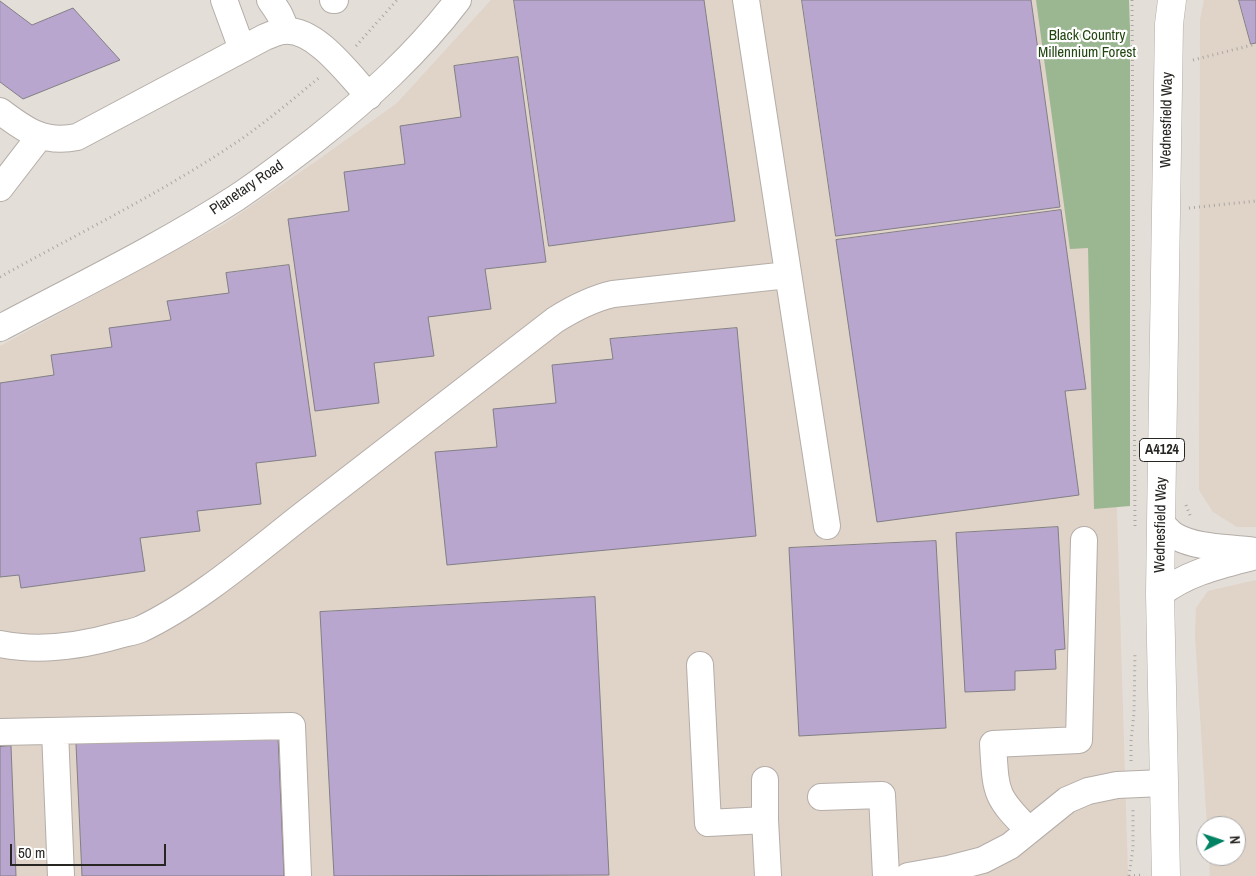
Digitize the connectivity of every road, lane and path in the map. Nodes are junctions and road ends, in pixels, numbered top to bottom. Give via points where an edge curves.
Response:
1 (224, 0) edge
2 (270, 0) edge
3 (397, 0) edge
4 (458, 0) edge
5 (746, 0) edge
6 (1132, 0) edge
7 (1168, 8) edge
8 (285, 30) junction
9 (1256, 44) edge
10 (242, 49) junction
11 (1187, 61) dead end
12 (338, 63) junction
13 (369, 96) junction
14 (0, 111) edge
15 (40, 136) junction
16 (0, 188) edge
17 (1256, 201) edge
18 (1186, 208) dead end
19 (788, 275) junction
20 (0, 277) edge
21 (0, 328) edge
22 (1184, 499) dead end
23 (827, 526) dead end
24 (1148, 526) junction
25 (1084, 540) dead end
26 (1207, 545) junction
27 (1256, 551) edge
28 (1256, 556) edge
29 (1160, 594) junction
30 (0, 644) edge
31 (1135, 648) dead end
32 (700, 665) dead end
33 (55, 731) junction
34 (0, 732) edge
35 (765, 780) dead end
36 (1163, 783) junction
37 (1132, 784) junction
38 (821, 798) dead end
39 (765, 820) junction
40 (1029, 830) junction
41 (974, 870) edge
42 (61, 876) edge
43 (298, 876) edge
44 (768, 876) edge
45 (886, 876) edge
46 (908, 876) edge
47 (1129, 876) edge
48 (1166, 876) edge

1 - 10 street
2 - 8 street
3 - 12 path
4 - 13 street, Planetary Road via 415,51
5 - 19 street
6 - 24 path
7 - 24 main road, Wednesfield Way / A4124
8 - 10 street
8 - 12 street via 308,36
9 - 11 path
10 - 15 street via 76,137 65,140
12 - 13 street
12 - 20 path via 233,145
13 - 21 street, Planetary Road via 282,166 236,198 126,262
14 - 15 street
15 - 16 street
17 - 18 path
19 - 23 street
19 - 30 street via 612,294 577,306 169,614 139,630 96,641 41,648
22 - 26 path via 1191,517 1209,529
24 - 26 street
24 - 29 main road, Wednesfield Way / A4124
25 - 40 street via 1079,740 993,744 998,792 1011,812
26 - 27 street
28 - 29 street via 1190,576
29 - 36 main road, Wednesfield Way / A4124
31 - 37 path via 1130,750
32 - 39 street via 708,823
33 - 34 street
33 - 42 street
33 - 43 street via 292,726
35 - 39 street
36 - 37 street
36 - 48 main road, Wednesfield Way / A4124
37 - 40 street via 1088,791 1067,800
37 - 47 path
38 - 45 street via 882,795
39 - 44 street
40 - 41 street
41 - 46 street

